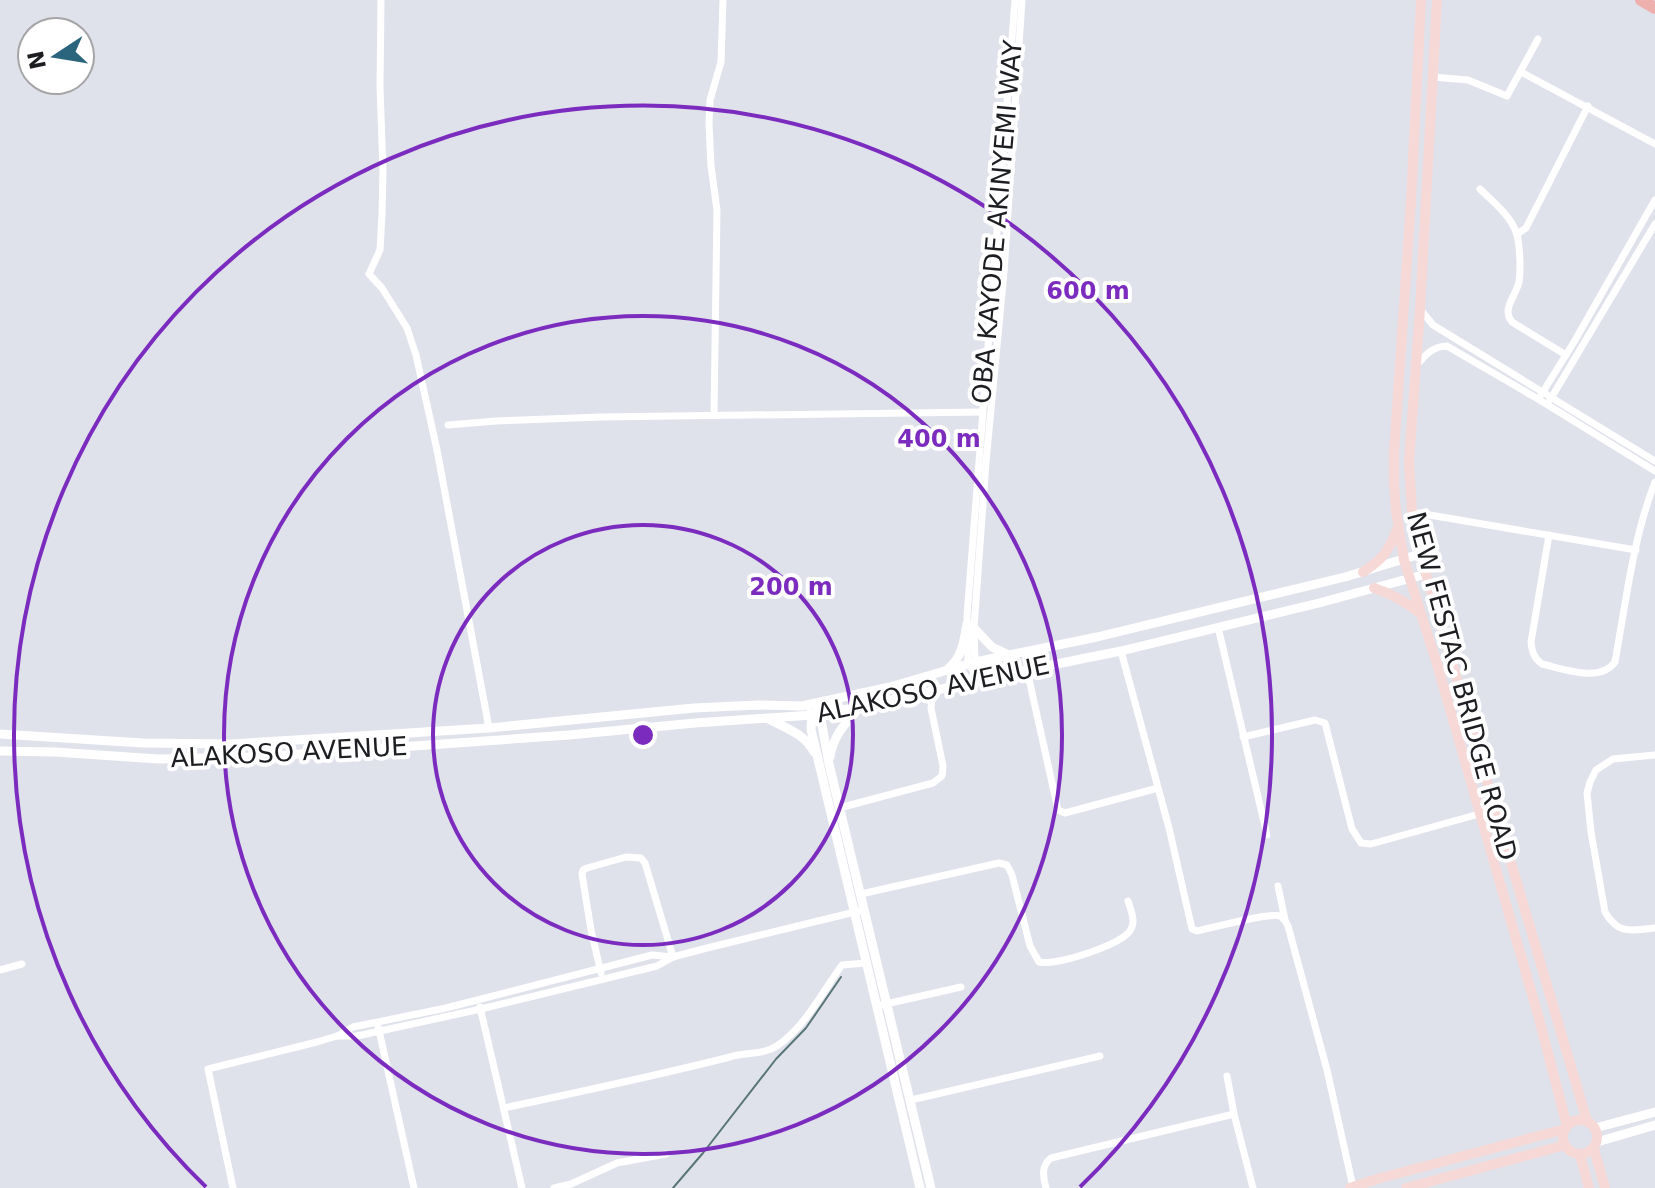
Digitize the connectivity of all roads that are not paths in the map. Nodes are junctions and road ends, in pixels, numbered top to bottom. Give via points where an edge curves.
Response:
1 (381, 0) edge
2 (723, 0) edge
3 (1015, 0) edge
4 (1022, 0) edge
5 (1423, 0) edge
6 (1435, 0) edge
7 (1641, 0) edge
8 (1655, 8) edge
9 (1538, 39) dead end
10 (1521, 72) junction
11 (1433, 77) junction
12 (1588, 106) junction
13 (1429, 140) junction
14 (1655, 144) edge
15 (1480, 189) dead end
16 (1655, 200) edge
17 (1655, 224) edge
18 (1517, 234) junction
19 (1634, 236) junction
20 (1645, 242) junction
21 (1655, 248) edge
22 (1420, 309) junction
23 (1566, 355) junction
24 (1415, 368) junction
25 (1540, 396) junction
26 (1548, 402) junction
27 (982, 412) junction
28 (714, 415) junction
29 (448, 425) dead end
30 (1655, 461) edge
31 (1655, 471) edge
32 (1655, 482) edge
33 (1412, 512) junction
34 (1397, 527) junction
35 (1549, 535) junction
36 (1636, 550) junction
37 (1420, 554) junction
38 (1404, 560) junction
39 (1363, 572) junction
40 (1426, 574) junction
41 (1409, 579) junction
42 (1374, 588) junction
43 (1421, 614) junction
44 (970, 626) junction
45 (1218, 627) junction
46 (1121, 651) junction
47 (1011, 656) junction
48 (972, 663) junction
49 (1027, 670) junction
50 (924, 678) junction
51 (985, 679) junction
52 (933, 691) junction
53 (860, 707) junction
54 (812, 710) junction
55 (767, 718) junction
56 (489, 728) junction
57 (0, 734) edge
58 (53, 737) junction
59 (1243, 737) junction
60 (0, 751) edge
61 (55, 752) junction
62 (1655, 755) edge
63 (824, 763) junction
64 (1483, 772) junction
65 (1469, 775) junction
66 (1158, 788) junction
67 (839, 808) junction
68 (1479, 814) junction
69 (1267, 835) dead end
70 (1278, 886) dead end
71 (861, 894) junction
72 (1128, 901) dead end
73 (860, 911) junction
74 (1285, 920) junction
75 (1655, 928) edge
76 (673, 957) junction
77 (867, 963) junction
78 (22, 964) dead end
79 (601, 969) junction
80 (0, 970) edge
81 (603, 979) junction
82 (961, 987) dead end
83 (478, 1000) junction
84 (882, 1005) junction
85 (481, 1009) junction
86 (378, 1026) junction
87 (1100, 1056) dead end
88 (1227, 1076) dead end
89 (911, 1100) junction
90 (504, 1108) junction
91 (1655, 1112) edge
92 (1234, 1114) junction
93 (1591, 1125) junction
94 (1655, 1125) edge
95 (1566, 1128) junction
96 (1565, 1145) junction
97 (1595, 1145) junction
98 (666, 1154) dead end
99 (1580, 1155) junction
100 (233, 1188) edge
101 (414, 1188) edge
102 (522, 1188) edge
103 (554, 1188) edge
104 (920, 1188) edge
105 (931, 1188) edge
106 (1046, 1188) edge
107 (1253, 1188) edge
108 (1352, 1188) edge
109 (1406, 1188) edge
110 (1589, 1188) edge
111 (1605, 1188) edge

1 - 56 street via 382,214 380,250 369,274 407,328 416,355
2 - 28 street via 721,62 709,123 717,210
3 - 27 street, OBA KAYODE AKINYEMI WAY
4 - 44 street, OBA KAYODE AKINYEMI WAY via 1004,272
5 - 34 main road via 1394,453
6 - 11 main road, NEW FESTAC BRIDGE ROAD
6 - 13 main road via 1425,128
7 - 8 main road
9 - 10 street
10 - 11 street via 1507,96 1468,80
10 - 12 street
11 - 13 main road, NEW FESTAC BRIDGE ROAD
12 - 14 street
12 - 18 street via 1526,228
13 - 22 main road, NEW FESTAC BRIDGE ROAD
15 - 18 street
16 - 19 street
17 - 20 street
18 - 23 street via 1519,282 1508,317
19 - 20 street
19 - 23 street
20 - 21 street
20 - 26 street
22 - 24 main road, NEW FESTAC BRIDGE ROAD
22 - 25 street via 1433,325
23 - 25 street
24 - 25 street via 1430,351 1447,346
24 - 33 main road, NEW FESTAC BRIDGE ROAD via 1409,462
25 - 26 street
26 - 30 street
26 - 31 street
27 - 28 street
27 - 44 street, OBA KAYODE AKINYEMI WAY
28 - 29 street
32 - 36 street
33 - 35 street
33 - 37 main road, NEW FESTAC BRIDGE ROAD
34 - 38 main road
34 - 39 main road via 1380,561
35 - 36 street
35 - 36 street via 1532,653 1542,664 1589,673 1610,670 1615,662
37 - 38 street, ALAKOSO AVENUE
37 - 40 main road, NEW FESTAC BRIDGE ROAD
38 - 39 street, ALAKOSO AVENUE
38 - 41 main road
39 - 47 street, ALAKOSO AVENUE
40 - 41 street, ALAKOSO AVENUE
40 - 64 main road, NEW FESTAC BRIDGE ROAD
41 - 42 street, ALAKOSO AVENUE
41 - 43 main road
42 - 43 main road
42 - 45 street, ALAKOSO AVENUE
43 - 65 main road
44 - 47 street
44 - 48 street, OBA KAYODE AKINYEMI WAY
44 - 50 street via 952,667
45 - 46 street, ALAKOSO AVENUE
45 - 59 street
46 - 49 street, ALAKOSO AVENUE
46 - 66 street
47 - 48 street, ALAKOSO AVENUE
48 - 50 street, ALAKOSO AVENUE
48 - 51 street
49 - 51 street, ALAKOSO AVENUE
49 - 66 street via 1058,810 1065,813
50 - 54 street, ALAKOSO AVENUE
51 - 52 street, ALAKOSO AVENUE
52 - 53 street, ALAKOSO AVENUE
52 - 67 street via 942,776 933,783
53 - 54 street, ALAKOSO AVENUE
53 - 63 street via 835,736
54 - 55 street, ALAKOSO AVENUE
54 - 56 street, ALAKOSO AVENUE via 758,705 694,708
54 - 63 street via 811,729
55 - 61 street, ALAKOSO AVENUE via 259,757 158,759
55 - 63 street via 800,735
56 - 58 street, ALAKOSO AVENUE via 232,744
57 - 58 street, ALAKOSO AVENUE
58 - 61 street
59 - 68 street via 1315,720 1325,723 1352,829 1361,843
59 - 69 street
60 - 61 street, ALAKOSO AVENUE
62 - 75 street via 1605,763 1596,770 1587,793 1605,912 1625,930
63 - 67 street
63 - 73 street
64 - 65 main road
64 - 93 main road, NEW FESTAC BRIDGE ROAD
65 - 68 main road
66 - 74 street via 1192,929 1266,916
67 - 71 street
68 - 95 main road
70 - 74 street
71 - 72 street via 1007,865 1030,946 1043,963 1098,948 1130,931
71 - 73 street
73 - 76 street
73 - 77 street
73 - 84 street
74 - 108 street via 1327,1070
76 - 79 street via 652,955
76 - 79 street via 645,863 626,857 582,874
76 - 81 street
77 - 84 street
77 - 90 street via 842,965 796,1030 768,1051
78 - 80 street
79 - 81 street
79 - 83 street
81 - 85 street
82 - 84 street
83 - 85 street
83 - 86 street
84 - 89 street
84 - 104 street
85 - 86 street
85 - 90 street
86 - 100 street via 208,1069
86 - 101 street
87 - 89 street
88 - 92 street
89 - 105 street
90 - 102 street
91 - 93 street
92 - 106 street via 1051,1158 1043,1170
92 - 107 street
93 - 95 main road via 1580,1120
93 - 97 main road
94 - 97 street
95 - 96 main road
95 - 108 main road
96 - 99 main road
96 - 109 main road
97 - 99 main road
97 - 111 main road
98 - 103 street via 617,1163
99 - 110 main road

